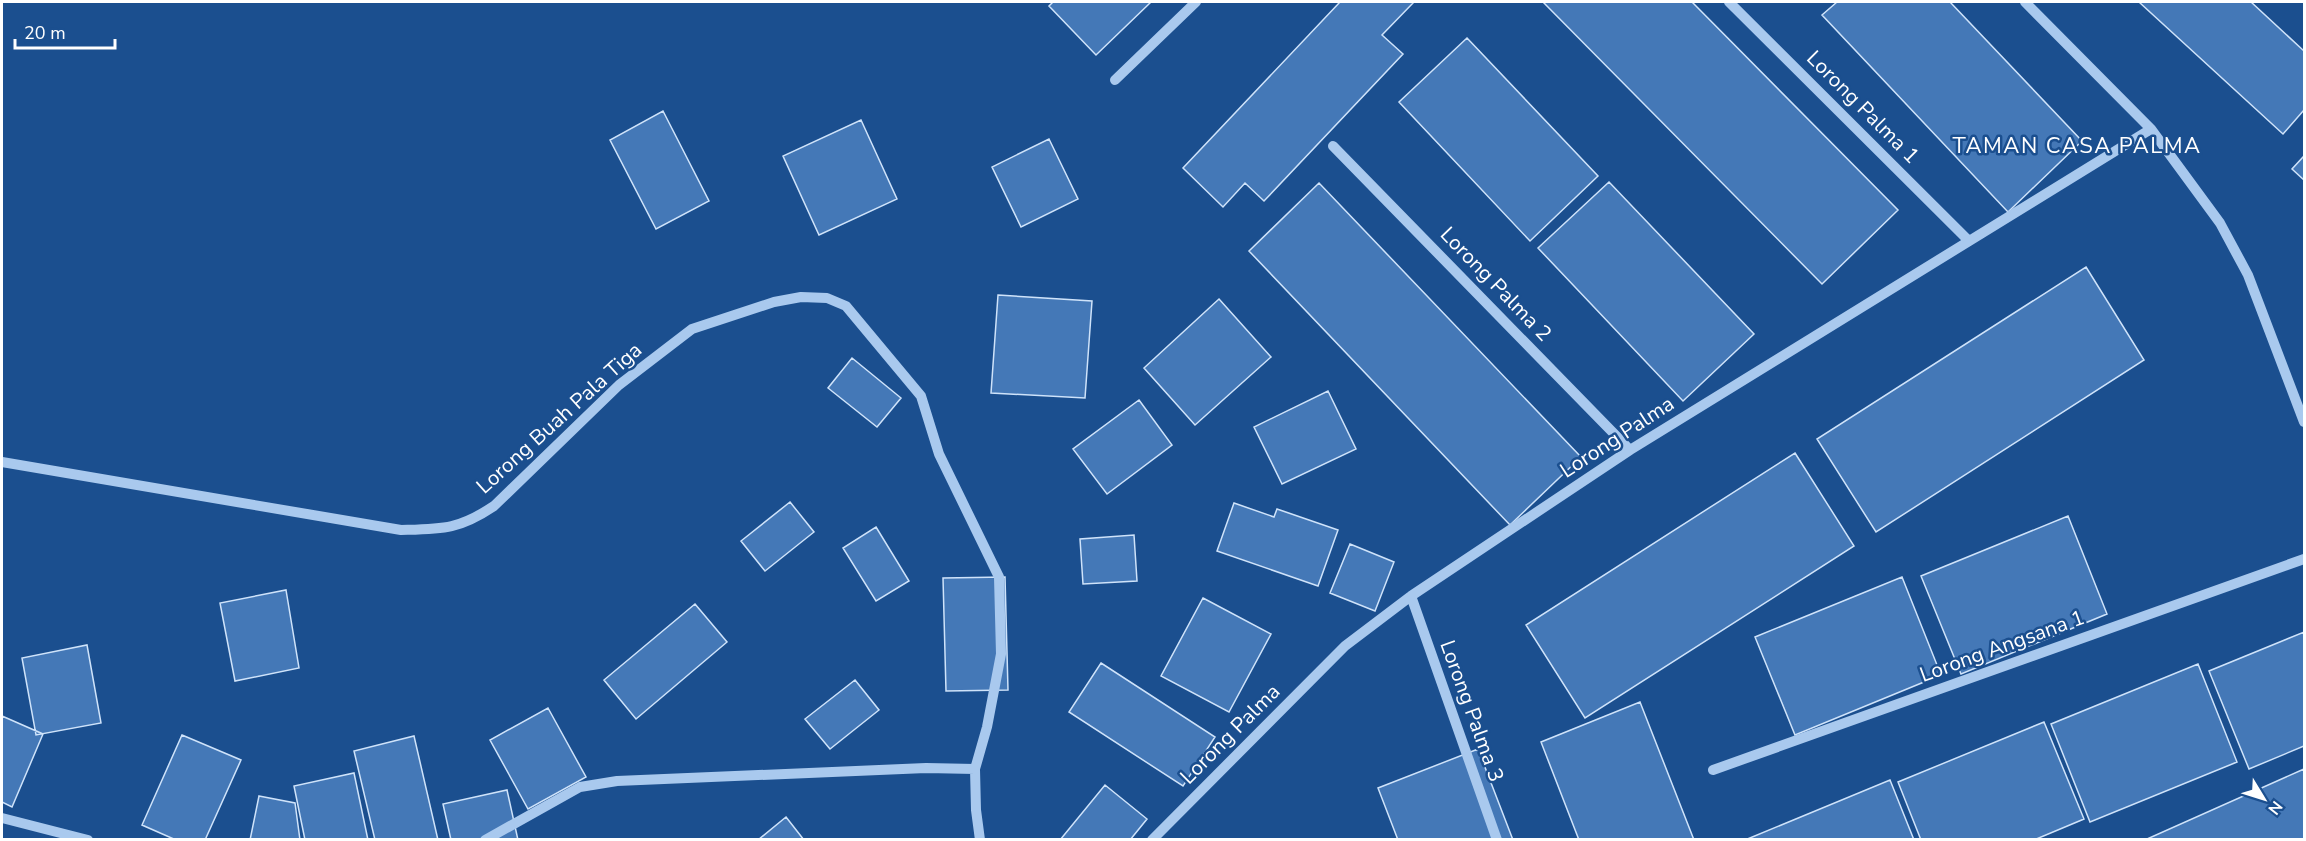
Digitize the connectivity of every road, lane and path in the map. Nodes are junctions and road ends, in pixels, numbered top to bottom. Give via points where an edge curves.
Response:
1 (1196, 2) edge
2 (1729, 2) edge
3 (2025, 2) edge
4 (1115, 80) dead end
5 (2151, 129) junction
6 (1333, 146) dead end
7 (1969, 240) junction
8 (2304, 423) edge
9 (1630, 450) junction
10 (2, 462) edge
11 (2304, 559) edge
12 (1411, 596) junction
13 (975, 769) junction
14 (1713, 770) dead end
15 (2, 818) edge
16 (88, 840) edge
17 (485, 840) edge
18 (980, 840) edge
19 (1152, 840) edge
20 (1497, 840) edge

1 - 4 street
2 - 7 street, Lorong Palma 1
3 - 5 street
5 - 7 street, Lorong Palma
5 - 8 street via 2220,223 2248,275
6 - 9 street, Lorong Palma 2
7 - 9 street, Lorong Palma
9 - 12 street, Lorong Palma
10 - 13 street, Lorong Buah Pala Tiga via 400,530 445,528 473,519 494,506 619,385 692,329 774,302 827,298 846,306 921,396 939,454 999,577 1000,654
11 - 14 street, Lorong Angsana 1
12 - 19 street, Lorong Palma via 1345,646
12 - 20 street, Lorong Palma 3
13 - 17 street via 617,781 580,788
13 - 18 street, Lorong Buah Pala Tiga
15 - 16 street

